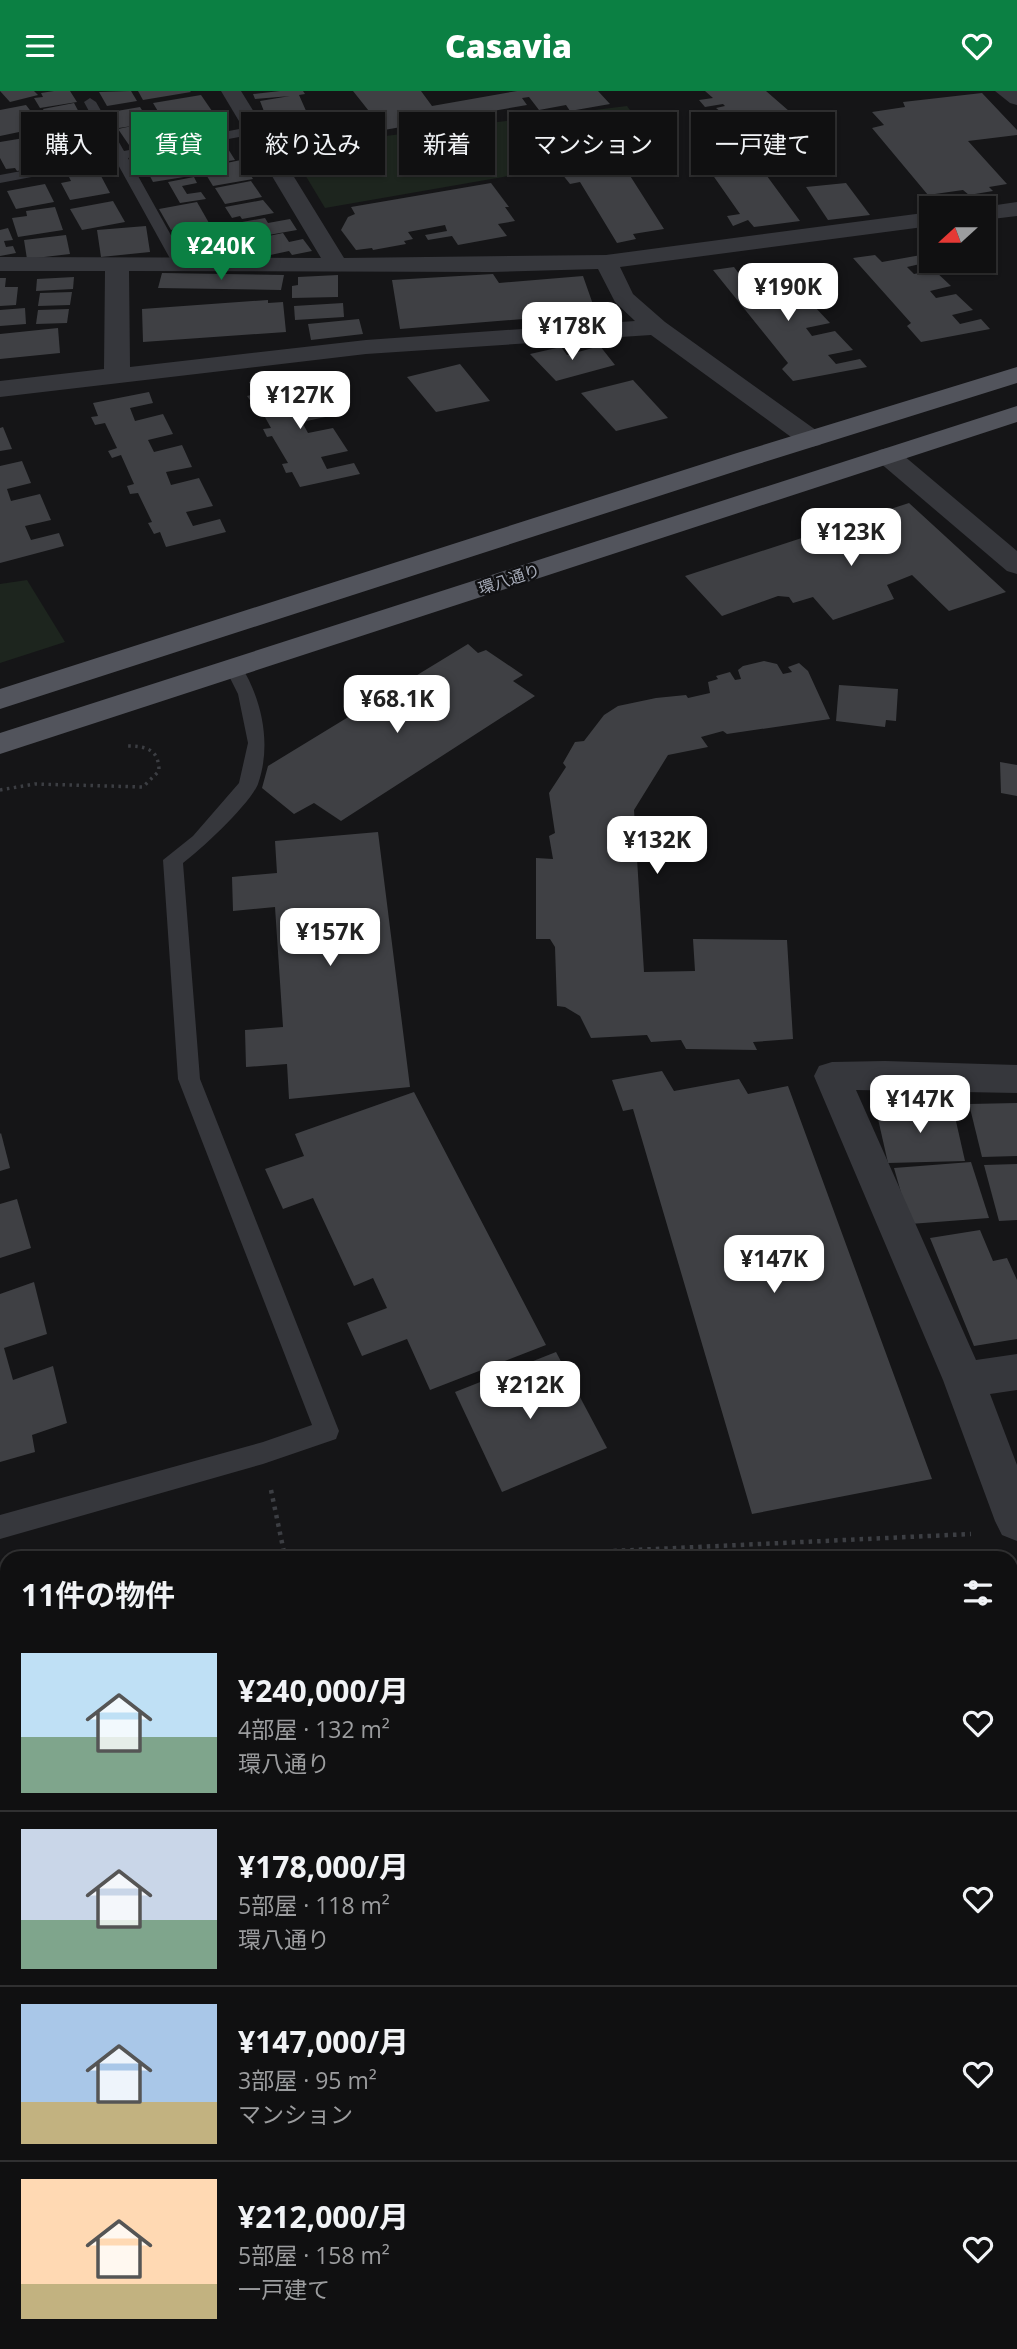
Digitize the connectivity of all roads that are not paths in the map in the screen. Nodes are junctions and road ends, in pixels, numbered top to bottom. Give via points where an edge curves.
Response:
1 (231, 91) edge
2 (1005, 91) edge
3 (1017, 99) edge
4 (90, 102) dead end
5 (244, 112) edge
6 (241, 133) edge
7 (120, 157) junction
8 (282, 175) edge
9 (0, 179) edge
10 (1017, 209) edge
11 (996, 212) edge
12 (919, 221) edge
13 (606, 262) junction
14 (0, 264) edge
15 (117, 264) junction
16 (180, 264) junction
17 (337, 265) junction
18 (656, 327) junction
19 (117, 375) junction
20 (1017, 375) edge
21 (0, 389) edge
22 (1017, 414) edge
23 (811, 439) junction
24 (888, 456) junction
25 (1017, 565) edge
26 (234, 668) junction
27 (0, 699) edge
28 (0, 744) edge
29 (1017, 1079) edge
30 (1017, 1372) edge
31 (964, 1380) junction
32 (1017, 1521) edge
33 (0, 1527) edge

1 - 5 street
2 - 3 street
4 - 7 lane
6 - 7 lane
7 - 9 lane
7 - 16 lane
8 - 17 street
10 - 11 street
12 - 13 street
13 - 17 street
13 - 18 street via 623,297
14 - 15 street
15 - 16 street
15 - 19 street
16 - 17 street
18 - 19 street via 366,347
18 - 23 street
19 - 21 street
20 - 23 main road
22 - 24 main road, 環八通り
23 - 27 main road
24 - 25 street
24 - 26 main road, 環八通り
26 - 28 main road, 環八通り
26 - 33 lane via 247,694 257,743 248,785 200,841 173,860 189,1079 327,1431
29 - 31 street via 832,1076
30 - 31 street
31 - 32 street

